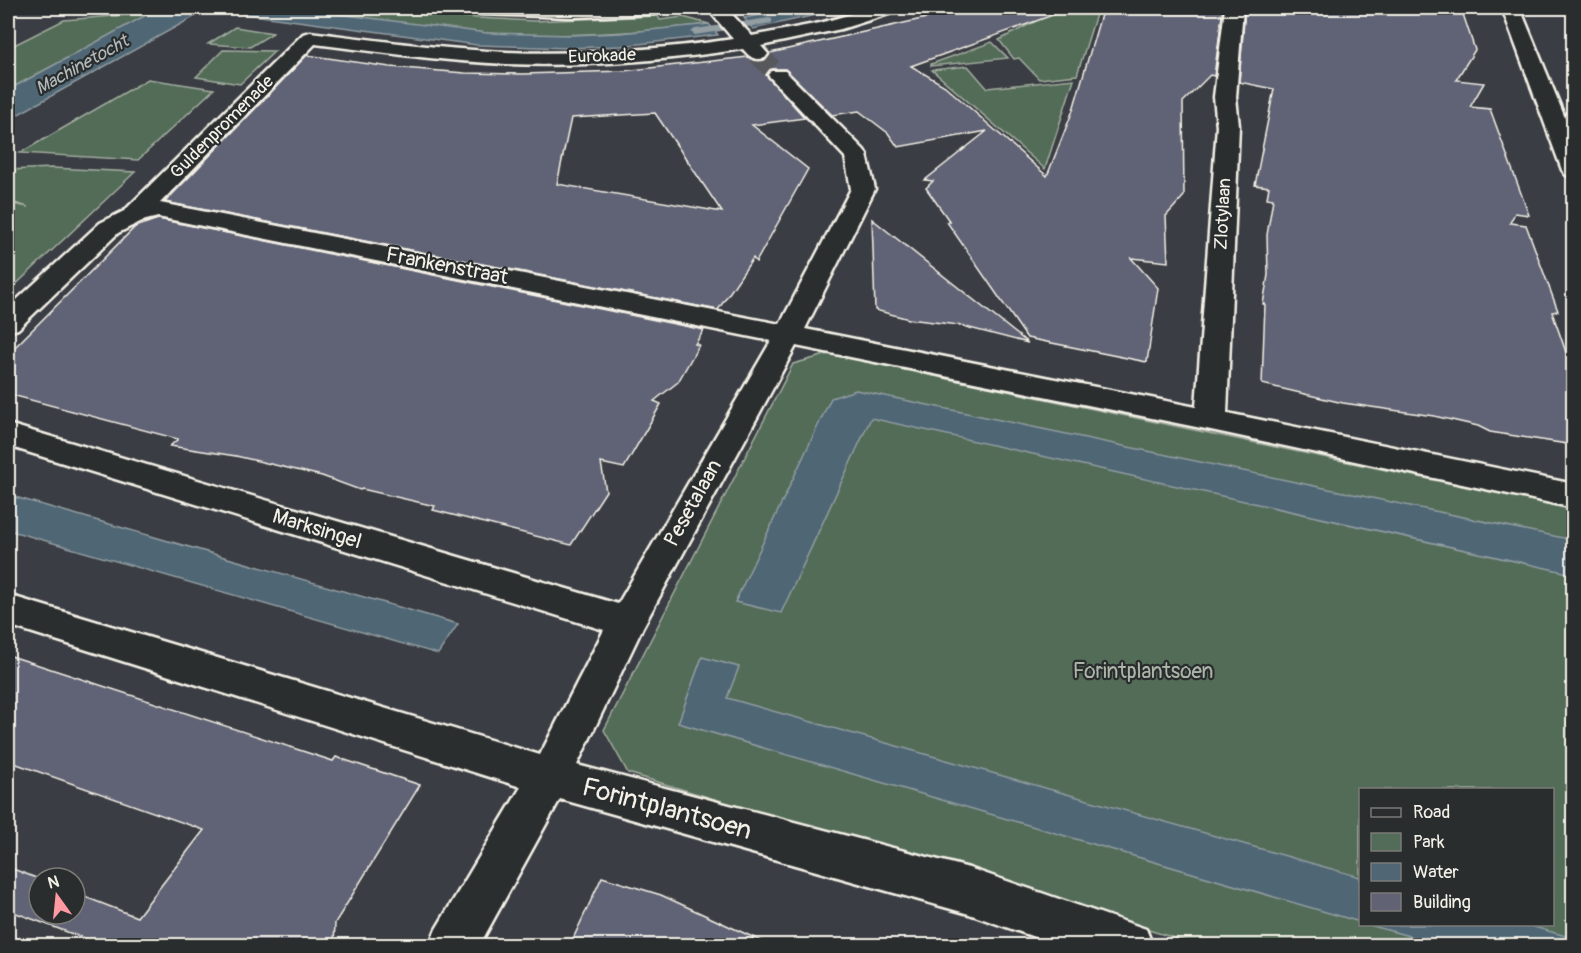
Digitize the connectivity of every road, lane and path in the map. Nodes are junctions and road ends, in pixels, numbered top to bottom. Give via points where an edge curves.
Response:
1 (480, 8) edge
2 (654, 8) edge
3 (889, 8) edge
4 (1234, 8) edge
5 (1512, 8) edge
6 (721, 12) edge
7 (310, 38) joint
8 (756, 52) junction
9 (1551, 110) junction
10 (1574, 113) edge
11 (1574, 170) edge
12 (134, 216) junction
13 (8, 323) edge
14 (787, 337) junction
15 (1211, 420) junction
16 (8, 435) edge
17 (1574, 496) edge
18 (8, 610) edge
19 (627, 622) junction
20 (550, 777) junction
21 (453, 945) edge
22 (1129, 945) edge

1 - 2 street
3 - 8 street, Eurokade
4 - 15 street, Zlotylaan via 1225,97 1228,126
5 - 9 street
6 - 8 street, Pesetalaan
7 - 8 street, Eurokade via 507,58
7 - 12 street, Guldenpromenade
8 - 14 street, Pesetalaan via 856,155 863,189
9 - 10 street
9 - 11 street
12 - 13 street, Frankenstraat via 109,228
12 - 14 street, Frankenstraat via 158,210 176,212
14 - 15 street
14 - 19 street, Pesetalaan
15 - 17 street
16 - 19 street, Marksingel
18 - 20 street
19 - 20 street, Pesetalaan
20 - 21 street, Pesetalaan
20 - 22 street, Forintplantsoen via 969,891

